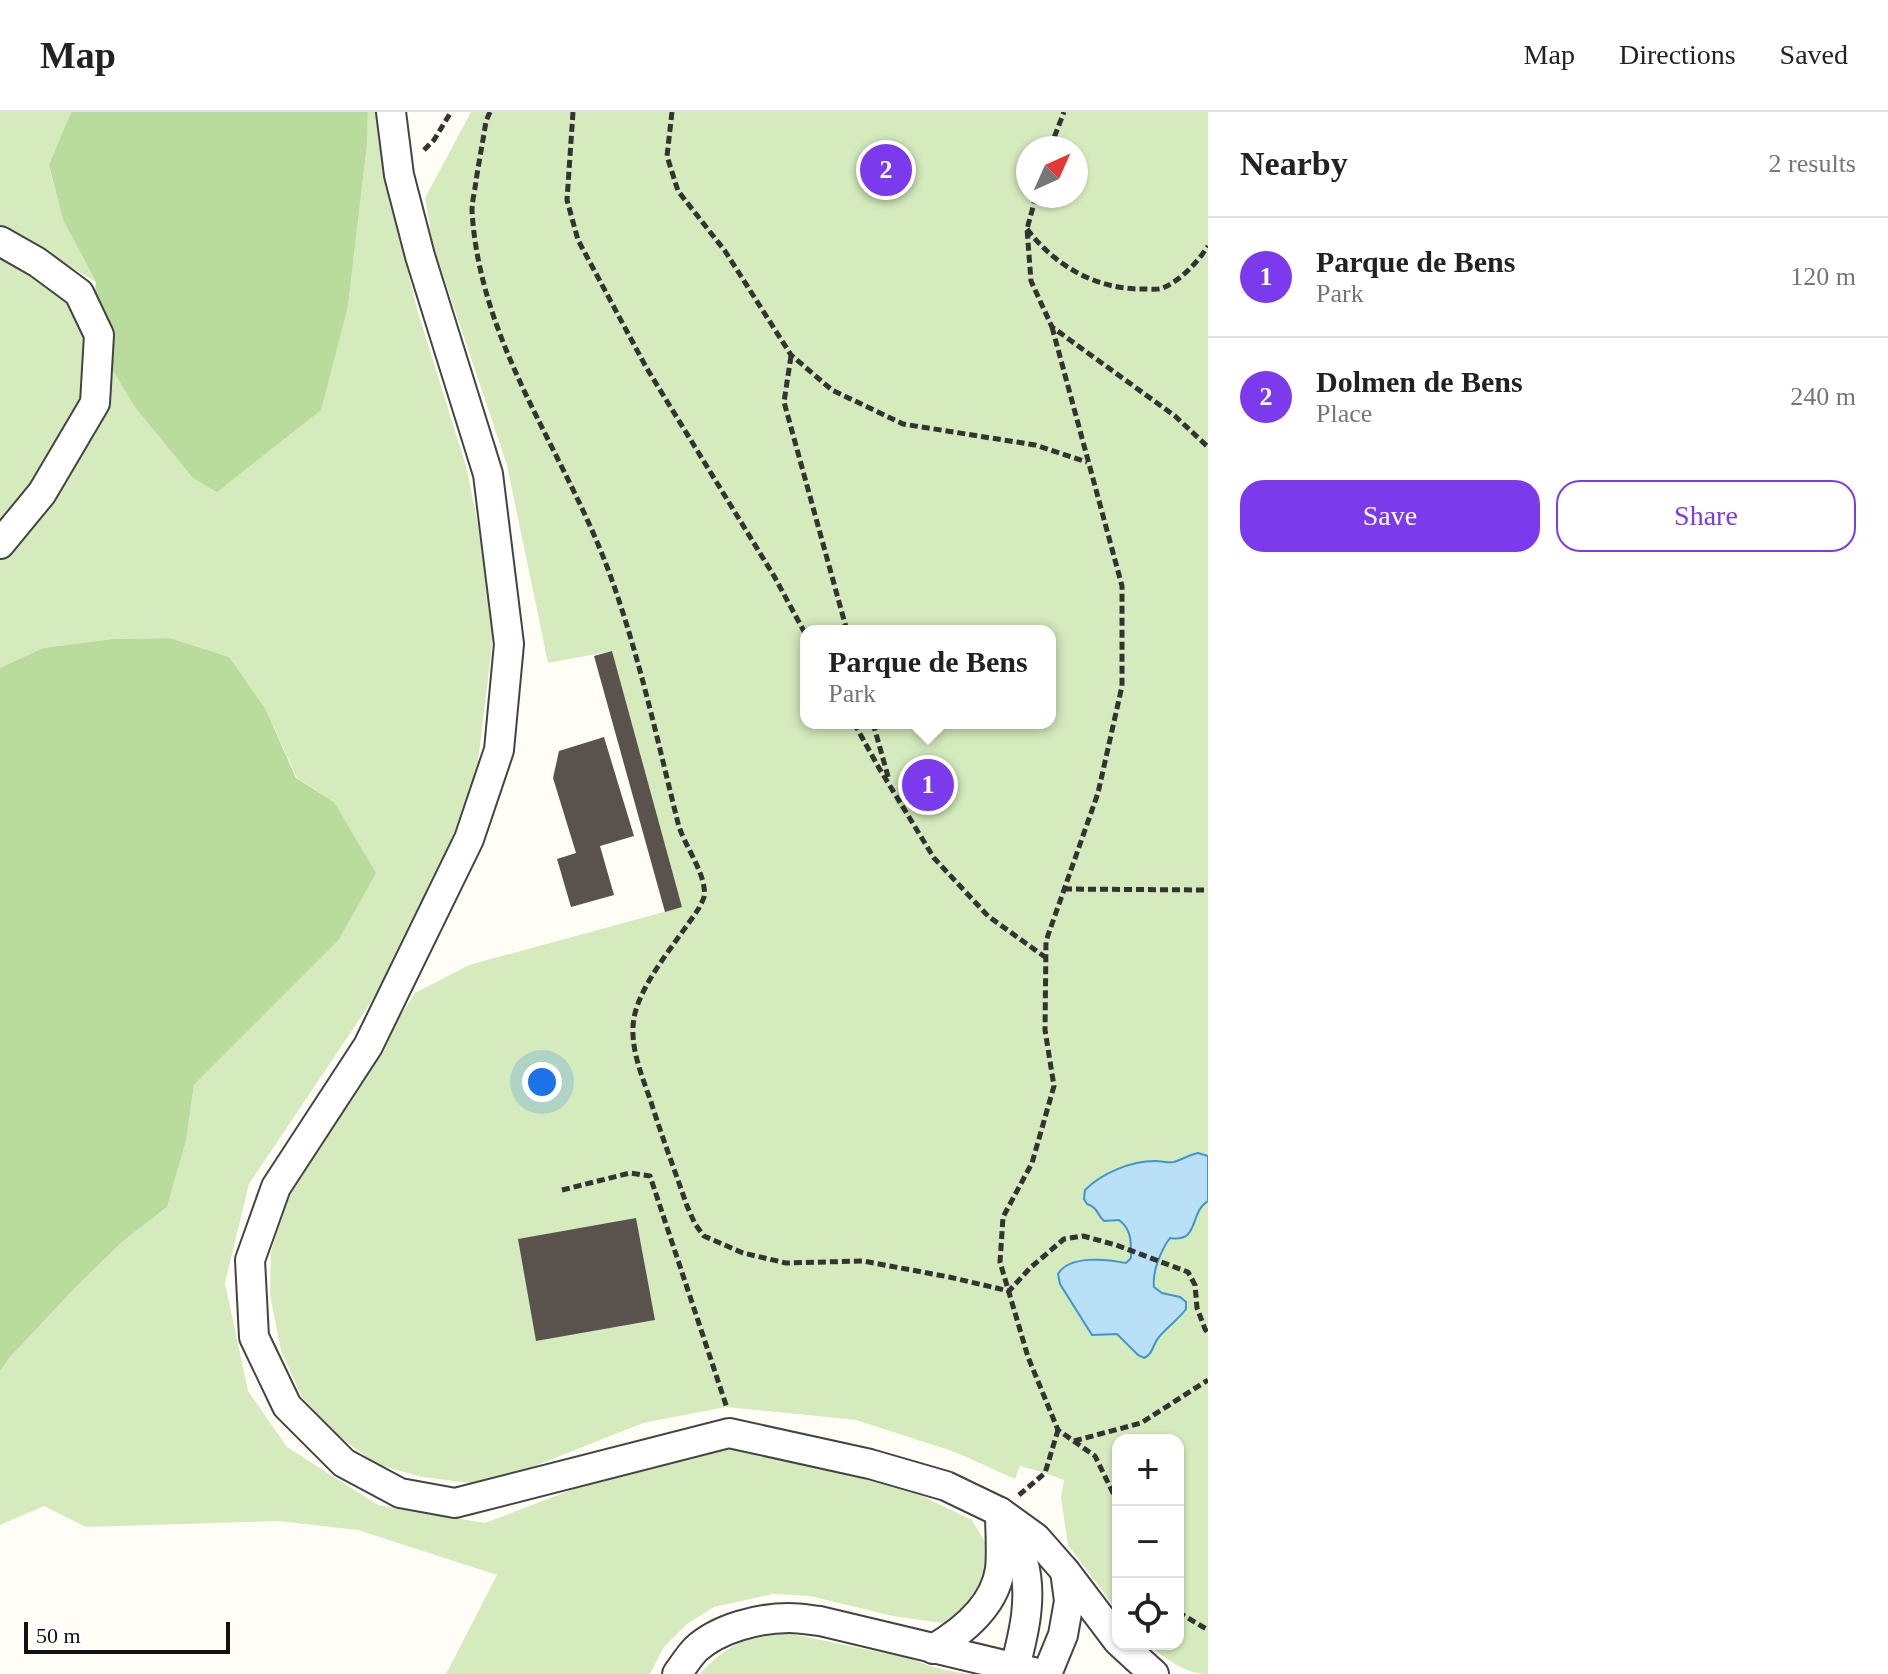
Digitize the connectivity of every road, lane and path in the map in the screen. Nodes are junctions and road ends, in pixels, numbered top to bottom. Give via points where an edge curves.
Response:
1 (391, 112) edge
2 (451, 112) edge
3 (490, 112) edge
4 (573, 112) edge
5 (672, 112) edge
6 (1064, 112) edge
7 (1055, 136) edge
8 (399, 175) junction
9 (1033, 208) edge
10 (1027, 229) junction
11 (0, 241) edge
12 (1208, 246) edge
13 (1052, 327) junction
14 (791, 355) junction
15 (1208, 447) edge
16 (1087, 462) junction
17 (0, 544) edge
18 (801, 625) edge
19 (845, 625) edge
20 (857, 729) edge
21 (875, 729) edge
22 (892, 789) junction
23 (1064, 889) junction
24 (1208, 890) edge
25 (1046, 958) junction
26 (562, 1190) dead end
27 (1009, 1291) junction
28 (1208, 1333) edge
29 (1208, 1380) edge
30 (1058, 1430) junction
31 (729, 1433) junction
32 (1074, 1441) junction
33 (1112, 1491) edge
34 (1000, 1512) junction
35 (1065, 1571) junction
36 (1184, 1616) edge
37 (1208, 1630) edge
38 (1112, 1632) edge
39 (933, 1649) junction
40 (1128, 1650) edge
41 (976, 1666) edge
42 (1035, 1672) edge
43 (677, 1674) edge
44 (1154, 1674) edge

1 - 8 street
2 - 8 path via 434,140
3 - 27 path via 472,208 489,306 609,571 635,651 679,828 704,889 699,908 642,994 633,1031 643,1079 695,1224 704,1236 743,1253 786,1263 863,1261
4 - 18 path via 567,200 578,240 646,367
5 - 14 path via 667,156 678,191 725,251
6 - 7 path
8 - 31 street via 488,474 509,644 499,750 469,839 368,1046 276,1187 250,1260 254,1337 287,1406 344,1463 400,1493 455,1503
9 - 10 path
10 - 12 path via 1041,248 1073,272 1122,290 1161,289 1196,264
10 - 13 path via 1031,281
11 - 17 street via 79,293 99,335 95,403 42,493
13 - 15 path via 1175,416
13 - 16 path
14 - 16 path via 832,390 903,424 1035,445
14 - 19 path via 784,402
16 - 23 path via 1122,586 1122,686 1098,793
20 - 22 path
21 - 22 path
22 - 25 path via 934,858 988,916
23 - 24 path
23 - 25 path via 1046,941
25 - 27 path via 1045,1030 1054,1086 1032,1163 1003,1217 1000,1262
26 - 31 path via 630,1173 650,1176 726,1407
27 - 28 path via 1064,1239 1083,1236 1188,1272
27 - 30 path via 1028,1357
29 - 32 path via 1141,1423
30 - 32 path
30 - 34 path via 1045,1473
31 - 34 street via 930,1481
32 - 33 path via 1095,1456
34 - 35 street via 1036,1538
34 - 39 street via 1000,1571 989,1603
34 - 42 street via 1023,1560 1028,1598 1024,1633
35 - 38 street
35 - 42 street via 1069,1601 1063,1635
36 - 37 path
39 - 41 street
39 - 43 street via 820,1621 762,1620 713,1638
40 - 44 street
41 - 42 street

